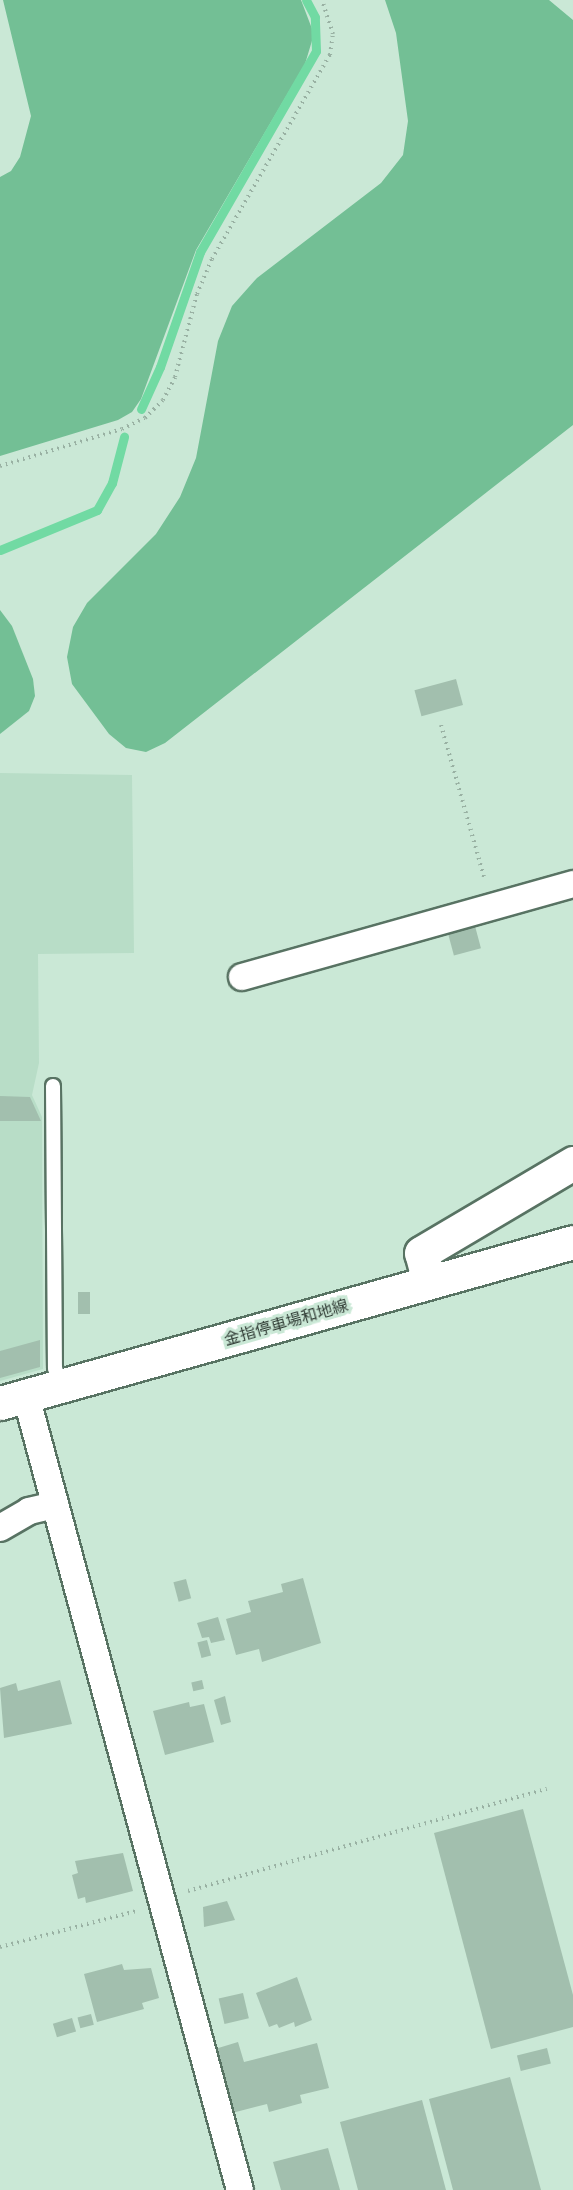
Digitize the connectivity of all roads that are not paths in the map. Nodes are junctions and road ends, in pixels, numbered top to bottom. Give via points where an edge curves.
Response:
1 (573, 884) edge
2 (242, 977) dead end
3 (53, 1086) dead end
4 (573, 1163) edge
5 (573, 1242) edge
6 (429, 1282) junction
7 (60, 1386) junction
8 (13, 1399) edge
9 (56, 1504) junction
10 (0, 1528) edge
11 (240, 2190) edge

1 - 2 street
3 - 7 lane via 55,1368
4 - 6 main road via 421,1253
5 - 6 main road, 金指停車場和地線
6 - 7 main road, 金指停車場和地線
7 - 8 main road, 金指停車場和地線
8 - 9 street
9 - 10 street via 29,1511
9 - 11 street

